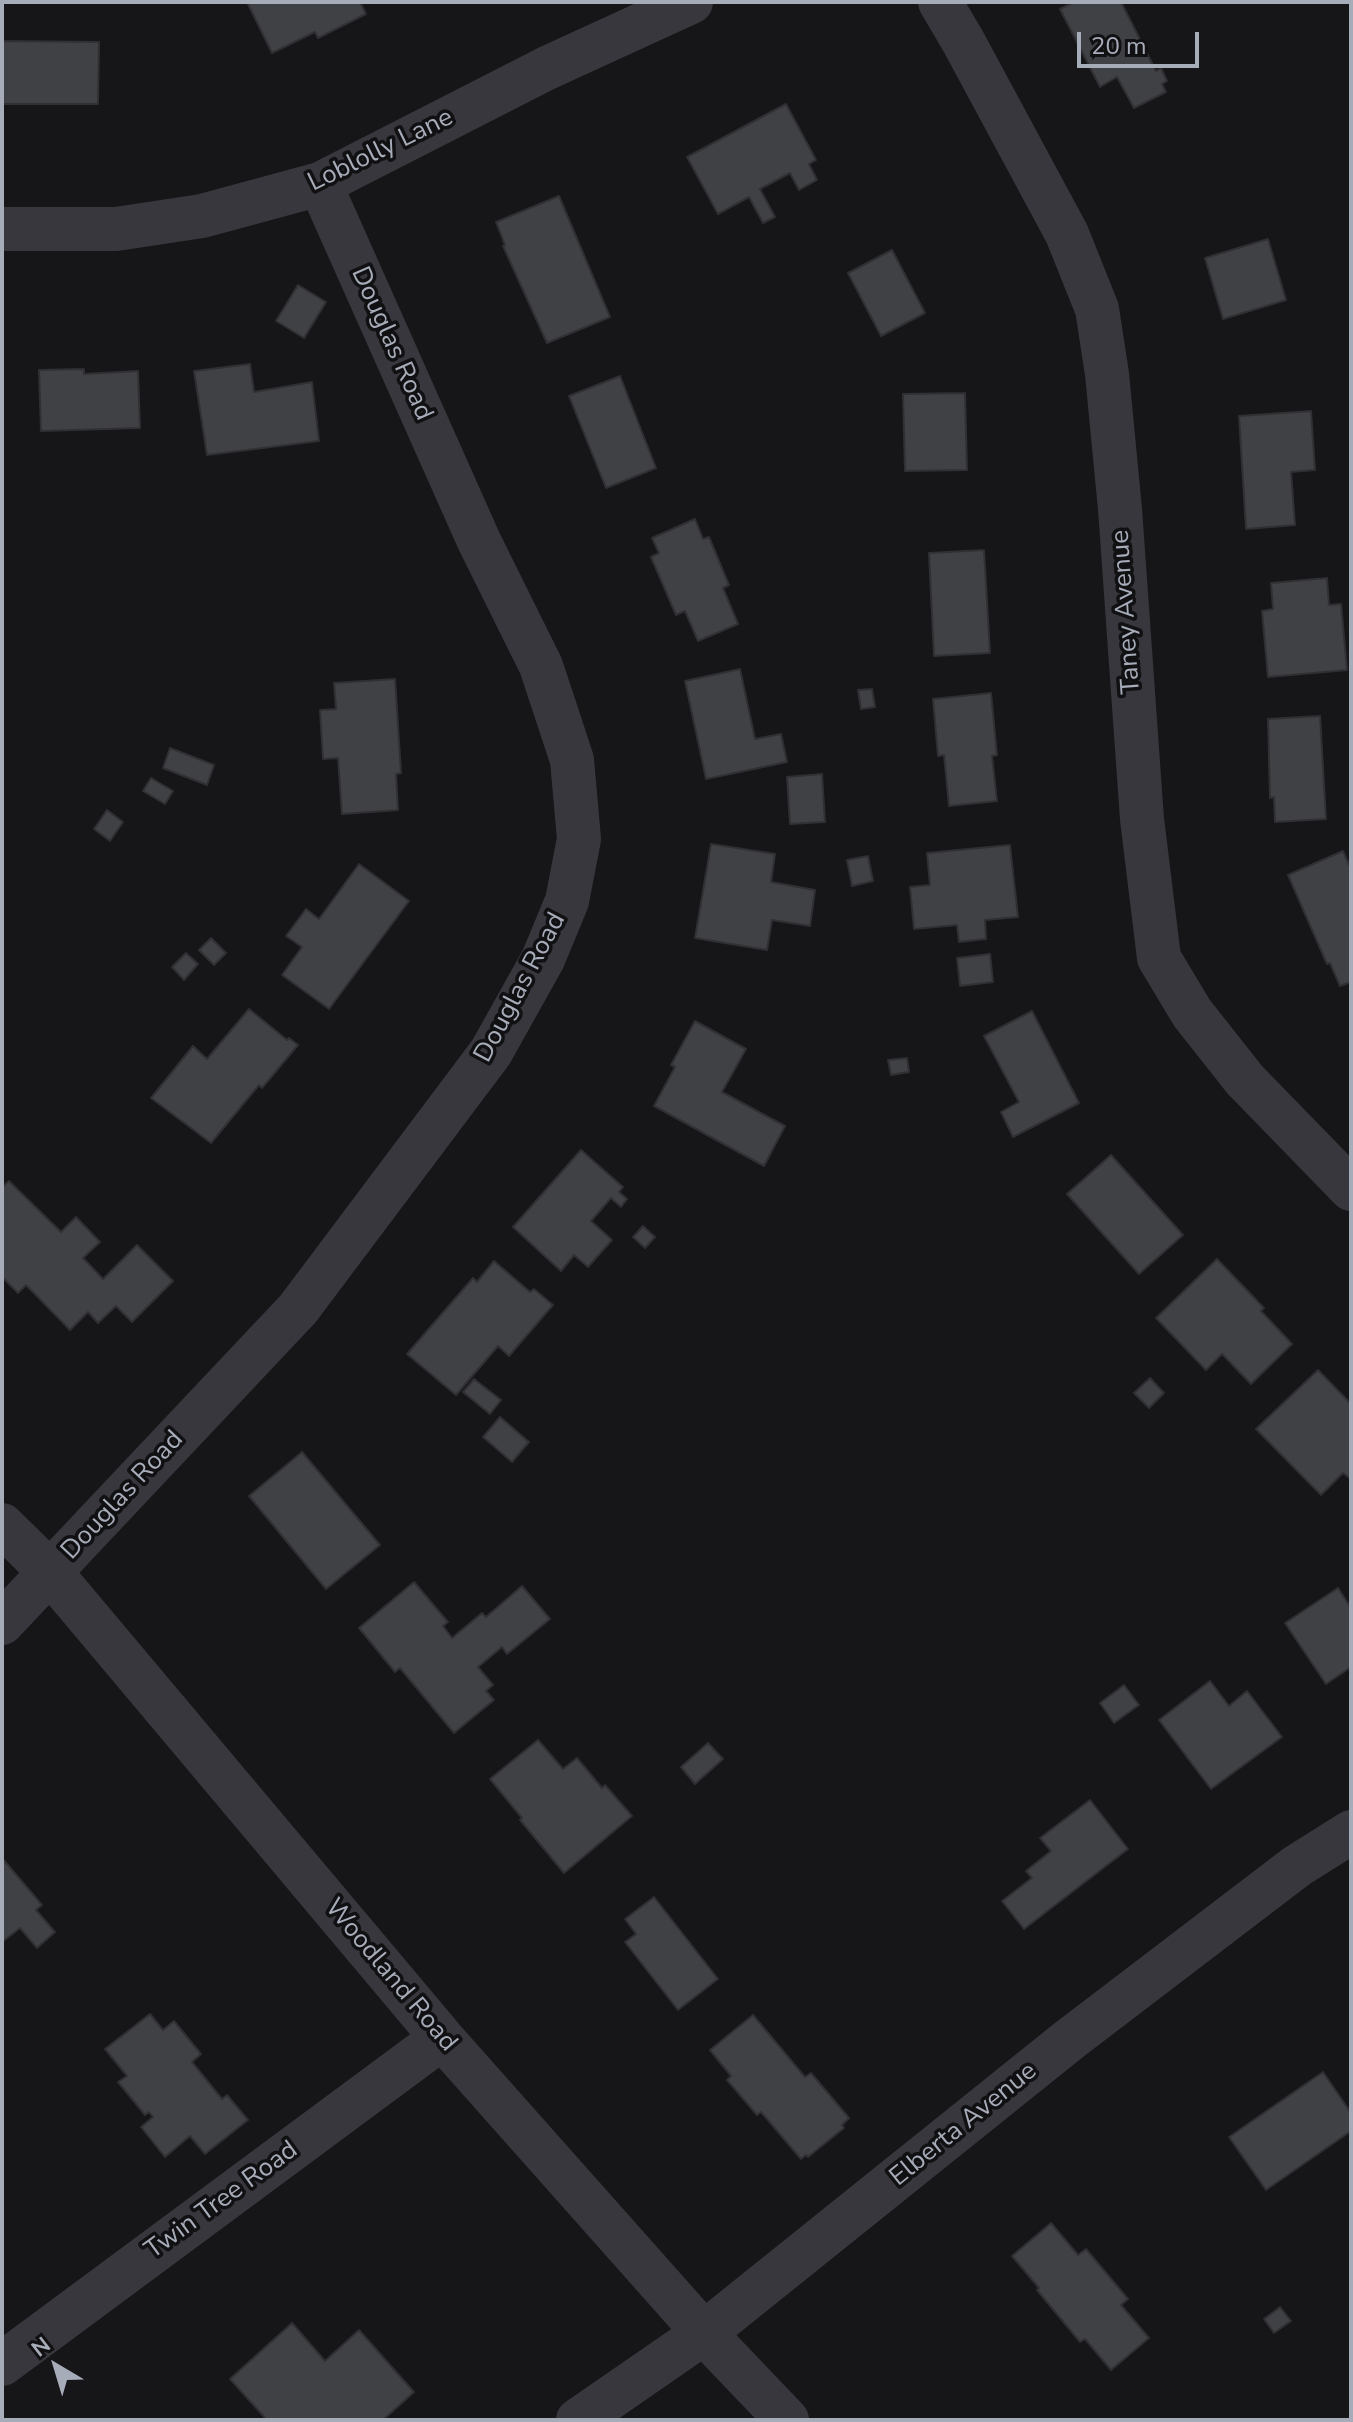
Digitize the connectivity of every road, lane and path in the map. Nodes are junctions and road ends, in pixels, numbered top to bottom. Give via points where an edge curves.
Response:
1 (691, 2) edge
2 (940, 2) edge
3 (320, 184) junction
4 (2, 229) edge
5 (1351, 1189) edge
6 (2, 1525) edge
7 (51, 1573) junction
8 (2, 1623) edge
9 (1351, 1832) edge
10 (442, 2038) junction
11 (704, 2333) junction
12 (2, 2364) edge
13 (578, 2420) edge
14 (787, 2420) edge

1 - 3 street, Loblolly Lane via 547,68
2 - 5 street, Taney Avenue via 1067,234 1097,309 1159,958 1192,1013 1245,1080
3 - 4 street, Loblolly Lane via 202,216 116,229
3 - 7 street, Douglas Road via 479,541 541,666 572,760 579,839 567,901 543,959 491,1052 298,1309
6 - 7 street, Woodland Road
7 - 8 street, Douglas Road
7 - 10 street, Woodland Road
9 - 11 street, Elberta Avenue via 1297,1866 1082,2030
10 - 11 street, Woodland Road
10 - 12 street, Twin Tree Road
11 - 13 street, Elberta Avenue
11 - 14 street, Woodland Road

